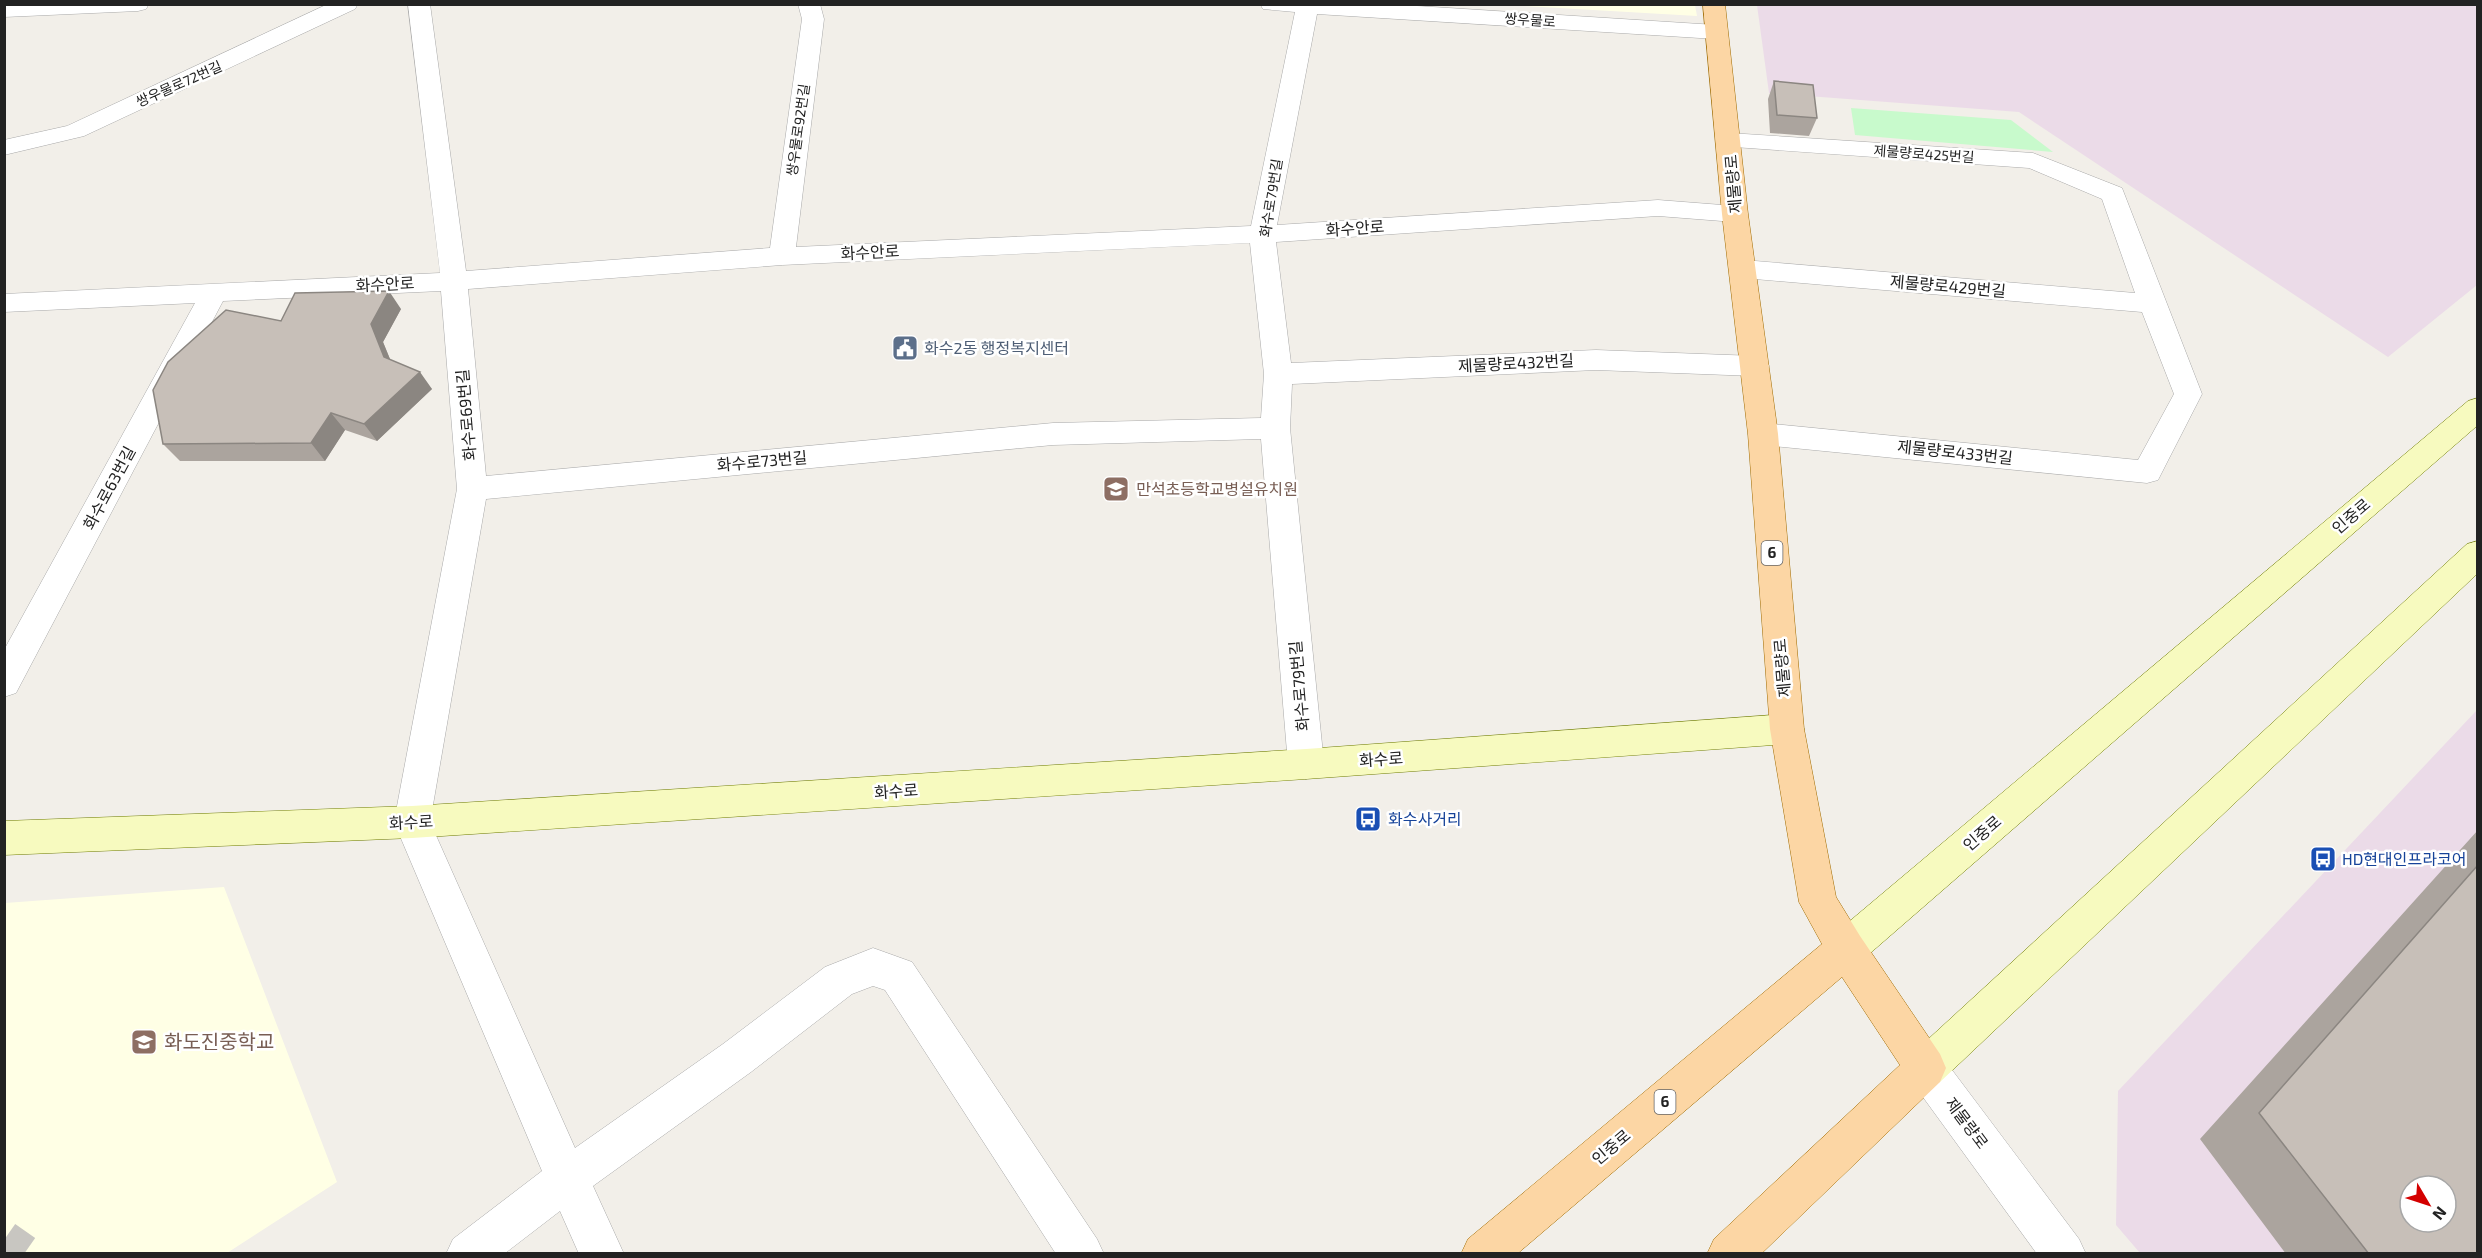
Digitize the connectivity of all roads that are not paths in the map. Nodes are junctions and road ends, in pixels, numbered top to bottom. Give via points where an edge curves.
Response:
1 (138, 4) edge
2 (347, 4) edge
3 (419, 4) edge
4 (809, 4) edge
5 (1271, 4) edge
6 (1307, 6) junction
7 (4, 10) edge
8 (1715, 18) edge
9 (1729, 141) junction
10 (4, 148) edge
11 (1735, 214) junction
12 (1262, 234) junction
13 (782, 256) junction
14 (1743, 269) junction
15 (454, 281) junction
16 (213, 294) junction
17 (4, 303) edge
18 (2152, 304) junction
19 (1755, 366) junction
20 (1278, 374) junction
21 (2478, 408) edge
22 (1275, 428) junction
23 (1762, 434) junction
24 (472, 489) junction
25 (2478, 553) edge
26 (4, 683) edge
27 (1787, 729) junction
28 (1306, 764) junction
29 (412, 822) junction
30 (4, 838) edge
31 (1846, 949) junction
32 (1926, 1068) junction
33 (567, 1179) junction
34 (468, 1254) edge
35 (602, 1254) edge
36 (1082, 1254) edge
37 (1483, 1254) edge
38 (1729, 1254) edge
39 (2064, 1254) edge

1 - 7 street
2 - 10 street, 쌍우물로72번길 via 75,131
3 - 15 street, 화수로69번길
4 - 13 street, 쌍우물로92번길 via 813,19
5 - 6 street, 쌍우물로
6 - 8 street, 쌍우물로
6 - 12 street, 화수로79번길
8 - 9 main road, 제물량로 / 6
9 - 11 main road, 제물량로 / 6
9 - 18 street, 제물량로425번길 via 2033,161 2113,194
11 - 12 street, 화수안로 via 1658,208
11 - 14 main road, 제물량로 / 6
12 - 13 street, 화수안로
12 - 20 street, 화수로79번길
13 - 15 street, 화수안로
14 - 18 street, 제물량로429번길
14 - 19 main road, 제물량로 / 6
15 - 16 street, 화수안로
15 - 24 street, 화수로69번길
16 - 17 street, 화수안로
16 - 26 street, 화수로63번길
18 - 23 street, 제물량로433번길 via 2188,394 2147,472
19 - 20 street, 제물량로432번길 via 1596,360
19 - 23 main road, 제물량로 / 6
20 - 22 street, 화수로79번길
21 - 31 main road, 인중로
22 - 24 street, 화수로73번길 via 1053,434
22 - 28 street, 화수로79번길
23 - 27 main road, 제물량로 / 6
24 - 29 street, 화수로69번길
25 - 32 main road
27 - 28 main road, 화수로
27 - 31 main road, 제물량로 / 6 via 1818,902
28 - 29 main road, 화수로
29 - 30 main road, 화수로
29 - 33 street
31 - 32 main road, 제물량로 / 6
31 - 37 main road, 인중로 / 6
32 - 38 main road
32 - 39 street, 제물량로
33 - 34 street
33 - 35 street
33 - 36 street via 839,980 873,967 898,975

